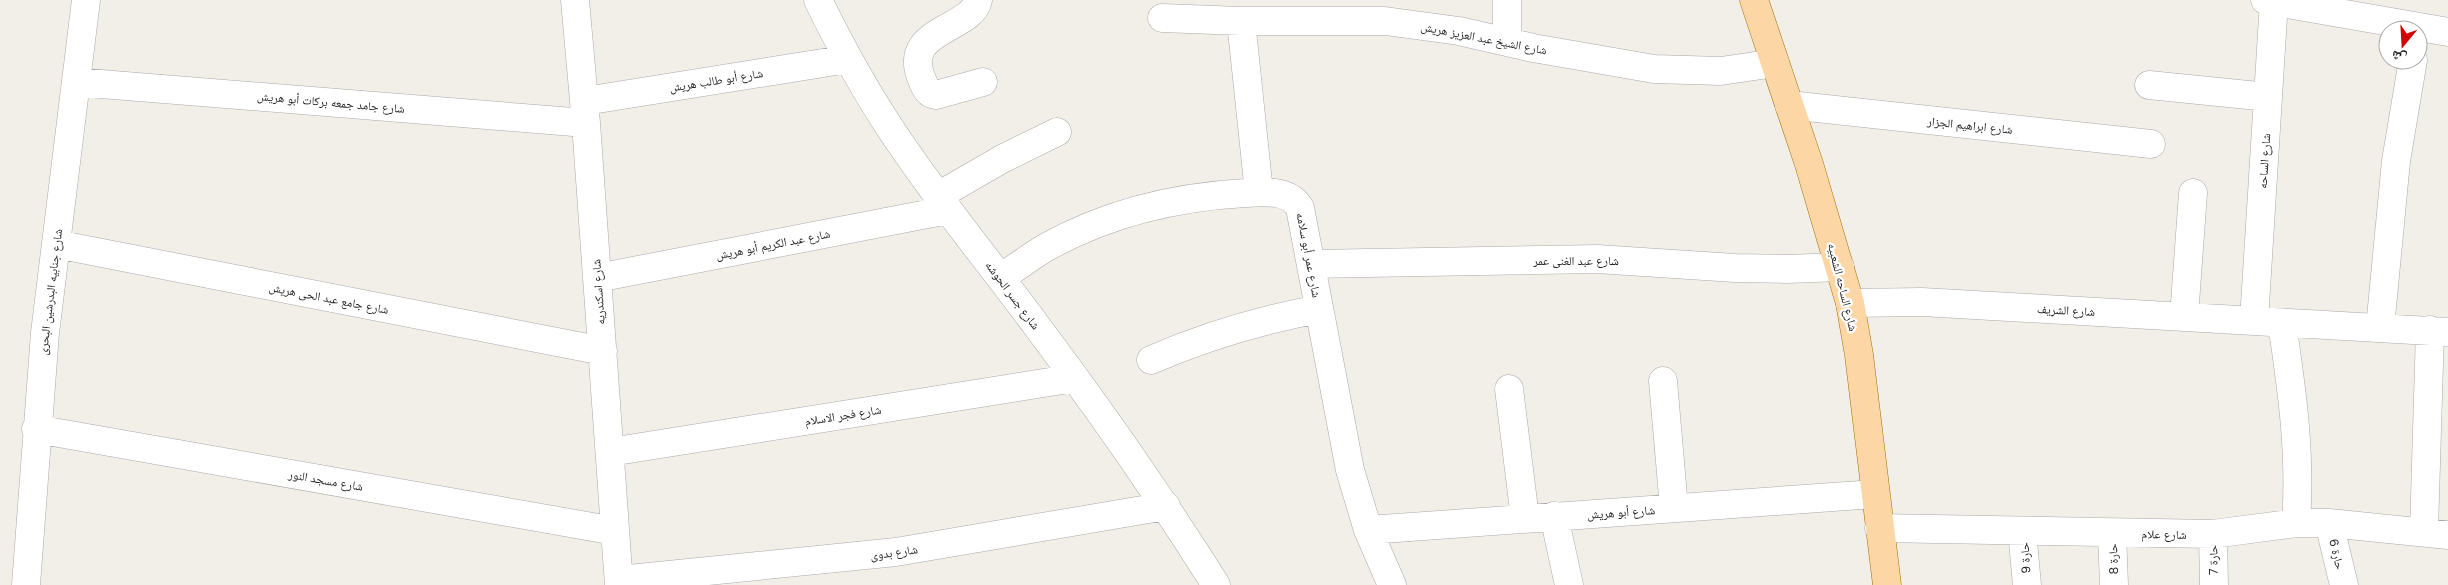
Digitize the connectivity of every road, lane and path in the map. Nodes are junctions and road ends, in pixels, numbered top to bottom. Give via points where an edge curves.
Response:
1 (86, 0) edge
2 (575, 0) edge
3 (818, 0) edge
4 (978, 0) edge
5 (1507, 0) edge
6 (1754, 0) edge
7 (2270, 1) edge
8 (1162, 18) dead end
9 (1241, 21) junction
10 (2378, 23) edge
11 (2428, 32) edge
12 (2448, 32) edge
13 (1507, 42) junction
14 (848, 60) junction
15 (1775, 63) junction
16 (2411, 70) edge
17 (76, 82) junction
18 (983, 82) dead end
19 (2149, 85) dead end
20 (2268, 97) junction
21 (1789, 105) junction
22 (585, 112) junction
23 (1057, 132) dead end
24 (2151, 144) dead end
25 (1259, 192) junction
26 (2193, 193) dead end
27 (943, 203) junction
28 (56, 244) junction
29 (1311, 264) junction
30 (1840, 267) junction
31 (597, 278) junction
32 (1001, 278) junction
33 (1850, 303) junction
34 (1319, 309) junction
35 (2184, 317) junction
36 (2254, 321) junction
37 (2282, 323) junction
38 (2380, 328) junction
39 (2439, 331) edge
40 (603, 351) junction
41 (1151, 360) dead end
42 (1076, 378) junction
43 (1663, 381) dead end
44 (1509, 389) dead end
45 (36, 429) junction
46 (610, 452) junction
47 (1875, 494) junction
48 (1166, 506) junction
49 (1674, 508) junction
50 (1554, 516) junction
51 (1525, 518) junction
52 (2296, 523) junction
53 (2329, 523) junction
54 (1879, 528) junction
55 (1368, 530) junction
56 (615, 531) junction
57 (2022, 531) junction
58 (2112, 533) junction
59 (2436, 533) edge
60 (2213, 534) junction
61 (619, 582) edge
62 (26, 585) edge
63 (1216, 585) edge
64 (1392, 585) edge
65 (1569, 585) edge
66 (1886, 585) edge
67 (2027, 585) edge
68 (2114, 585) edge
69 (2214, 585) edge
70 (2344, 585) edge

1 - 17 street, شارع جنابيه البدرشين البحرى
2 - 22 street, شارع اسكندريه
3 - 14 street, شارع جسر الحوشه
4 - 18 street via 969,14 928,40 922,50 919,73 927,91 936,95
5 - 13 street
6 - 15 main road, شارع الساحه الشعبيه
7 - 10 street
7 - 20 street, شارع الساحه
8 - 9 street, شارع الشيخ عبد العزيز هريش
9 - 13 street, شارع الشيخ عبد العزيز هريش via 1385,21 1459,31
9 - 25 street
11 - 12 street
13 - 15 street, شارع الشيخ عبد العزيز هريش via 1654,69 1721,71
14 - 22 street, شارع أبو طالب هريش
14 - 27 street, شارع جسر الحوشه via 892,131
15 - 21 main road, شارع الساحه الشعبيه
16 - 38 street via 2396,162
17 - 22 street, شارع جامد جمعه بركات أبو هريش
17 - 28 street, شارع جنابيه البدرشين البحرى
19 - 20 street
20 - 36 street, شارع الساحه
21 - 24 street, شارع ابراهيم الجزار
21 - 30 main road, شارع الساحه الشعبيه
22 - 31 street, شارع اسكندريه
23 - 27 street, شارع عبد الكريم أبو هريش via 1002,159
25 - 29 street, شارع عمر أبو سلامه via 1288,195 1296,200
25 - 32 street, شارع عمر أبو سلامه via 1204,195 1149,206 1096,224 1045,248
26 - 35 street
27 - 31 street, شارع عبد الكريم أبو هريش
27 - 32 street, شارع جسر الحوشه
28 - 40 street, شارع جامع عبد الحى هريش
28 - 45 street, شارع جنابيه البدرشين البحرى
29 - 30 street, شارع عبد الغنى عمر via 1597,259 1735,268
29 - 34 street, شارع عمر أبو سلامه
30 - 33 main road, شارع الساحه الشعبيه
31 - 40 street, شارع اسكندريه
32 - 42 street, شارع جسر الحوشه
33 - 35 street, شارع الشريف via 1922,302
33 - 47 main road, شارع الساحه الشعبيه
34 - 41 street via 1234,328
34 - 55 street, شارع عمر أبو سلامه via 1350,470
35 - 36 street, شارع الشريف
36 - 37 street, شارع الشريف
37 - 38 street, شارع الشريف
37 - 52 street via 2296,423 2299,485
38 - 39 street, شارع الشريف
39 - 59 street
40 - 46 street, شارع اسكندريه
42 - 46 street, شارع فجر الاسلام
42 - 48 street, شارع جسر الحوشه
43 - 49 street
44 - 51 street
45 - 56 street, شارع مسجد النور
45 - 62 street, شارع جنابيه البدرشين البحرى
46 - 56 street, شارع اسكندريه
47 - 49 street, شارع أبو هريش
47 - 54 main road, شارع الساحه الشعبيه
48 - 61 street, شارع بدوى via 896,552
48 - 63 street, شارع جسر الحوشه
49 - 50 street, شارع أبو هريش
50 - 51 street, شارع أبو هريش
50 - 65 street
51 - 55 street, شارع أبو هريش
52 - 53 street, شارع علام
52 - 60 street, شارع علام
53 - 59 street, شارع علام
53 - 70 street, حارة 6
54 - 57 street, شارع علام
54 - 66 main road, شارع الساحه الشعبيه
55 - 64 street, شارع عمر أبو سلامه
56 - 61 street, شارع اسكندريه
57 - 58 street, شارع علام
57 - 67 street, حارة 9
58 - 60 street, شارع علام
58 - 68 street, حارة 8
60 - 69 street, حارة 7

